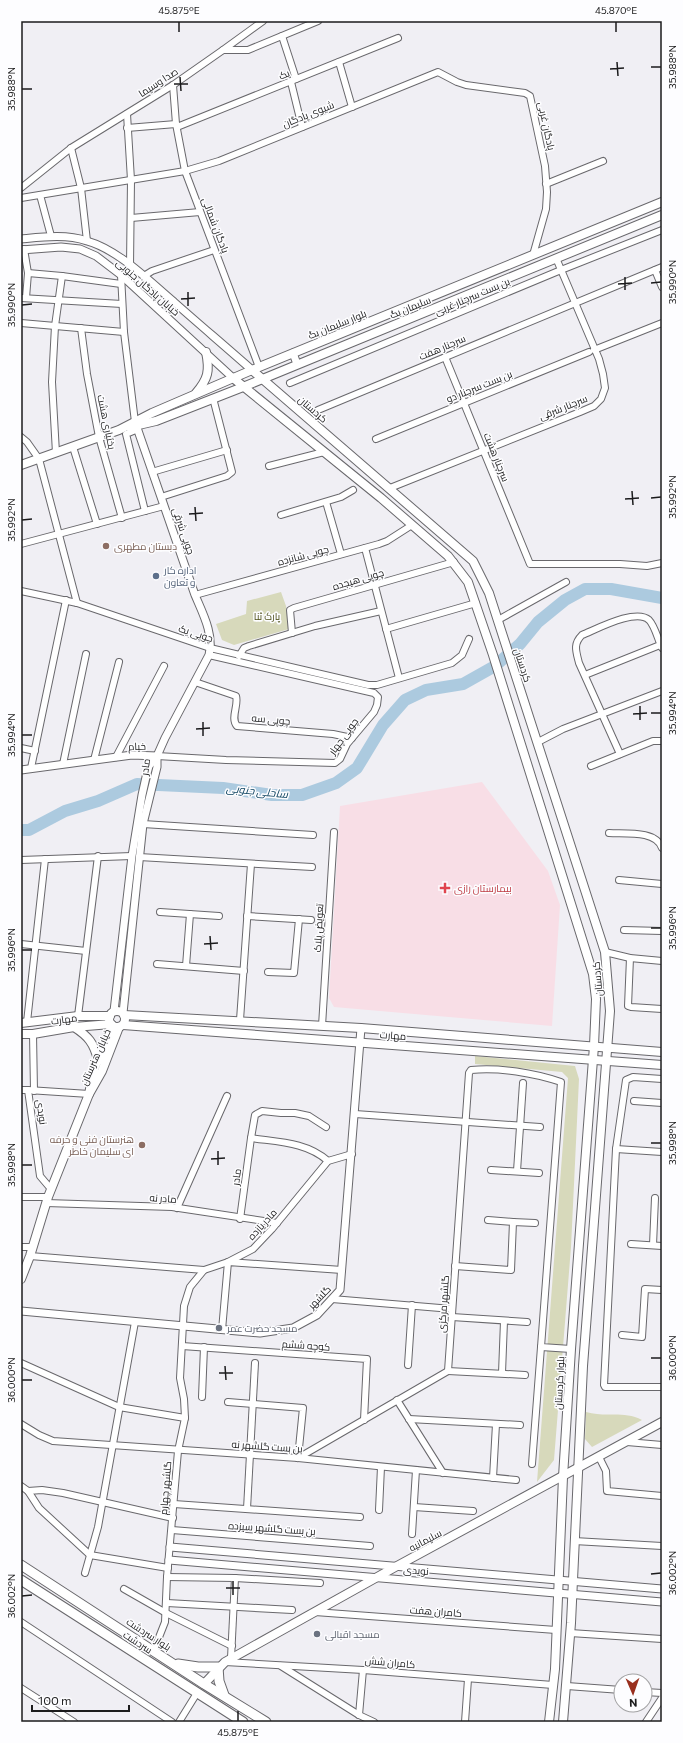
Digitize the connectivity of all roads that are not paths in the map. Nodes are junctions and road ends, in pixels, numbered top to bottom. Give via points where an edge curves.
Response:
1 (262, 21) edge
2 (318, 21) edge
3 (282, 36) junction
4 (398, 38) dead end
5 (223, 50) junction
6 (339, 62) junction
7 (438, 72) joint
8 (293, 80) junction
9 (173, 85) junction
10 (352, 107) junction
11 (127, 114) junction
12 (177, 126) junction
13 (302, 127) junction
14 (127, 128) junction
15 (71, 148) junction
16 (603, 161) dead end
17 (185, 171) junction
18 (131, 180) junction
19 (546, 184) junction
20 (21, 188) edge
21 (81, 188) junction
22 (40, 195) junction
23 (21, 198) edge
24 (662, 202) edge
25 (200, 212) junction
26 (662, 215) edge
27 (131, 218) junction
28 (662, 230) edge
29 (51, 236) junction
30 (21, 239) edge
31 (87, 241) junction
32 (22, 250) edge
33 (214, 250) junction
34 (533, 255) junction
35 (556, 258) junction
36 (130, 266) junction
37 (662, 267) edge
38 (561, 270) junction
39 (655, 270) junction
40 (28, 273) junction
41 (121, 275) junction
42 (62, 276) junction
43 (144, 276) junction
44 (121, 284) junction
45 (662, 287) edge
46 (24, 298) edge
47 (59, 300) junction
48 (575, 303) junction
49 (122, 304) junction
50 (662, 322) edge
51 (21, 323) edge
52 (55, 326) junction
53 (81, 328) junction
54 (124, 332) junction
55 (591, 351) junction
56 (206, 352) junction
57 (293, 353) junction
58 (445, 357) junction
59 (297, 364) junction
60 (255, 369) junction
61 (234, 378) junction
62 (263, 379) junction
63 (290, 383) dead end
64 (243, 387) junction
65 (195, 394) junction
66 (213, 398) junction
67 (464, 403) junction
68 (318, 410) dead end
69 (136, 426) junction
70 (21, 437) edge
71 (98, 437) junction
72 (376, 439) dead end
73 (73, 447) junction
74 (227, 450) junction
75 (484, 451) junction
76 (324, 452) junction
77 (56, 453) junction
78 (39, 459) junction
79 (21, 465) edge
80 (269, 466) dead end
81 (152, 472) junction
82 (390, 488) junction
83 (353, 490) dead end
84 (161, 497) junction
85 (381, 498) junction
86 (326, 502) junction
87 (164, 506) junction
88 (145, 511) junction
89 (281, 515) dead end
90 (122, 518) junction
91 (97, 524) junction
92 (412, 525) junction
93 (59, 534) junction
94 (21, 536) edge
95 (22, 544) edge
96 (365, 548) junction
97 (341, 554) junction
98 (454, 562) junction
99 (662, 563) edge
100 (566, 582) dead end
101 (374, 585) junction
102 (21, 591) edge
103 (195, 595) junction
104 (66, 600) junction
105 (77, 603) junction
106 (476, 604) junction
107 (381, 611) junction
108 (498, 620) junction
109 (386, 629) junction
110 (292, 633) junction
111 (469, 639) dead end
112 (661, 646) edge
113 (210, 652) junction
114 (86, 654) dead end
115 (239, 656) junction
116 (119, 662) dead end
117 (164, 666) dead end
118 (585, 675) junction
119 (399, 678) junction
120 (195, 682) junction
121 (662, 691) edge
122 (602, 714) junction
123 (352, 738) junction
124 (662, 741) edge
125 (538, 742) junction
126 (21, 748) edge
127 (35, 751) junction
128 (620, 754) junction
129 (158, 756) junction
130 (116, 758) junction
131 (94, 760) junction
132 (63, 764) junction
133 (591, 766) dead end
134 (32, 768) junction
135 (21, 770) edge
136 (145, 795) junction
137 (143, 824) junction
138 (334, 832) dead end
139 (609, 834) dead end
140 (313, 835) dead end
141 (662, 848) edge
142 (98, 856) junction
143 (135, 857) junction
144 (45, 859) junction
145 (21, 860) edge
146 (251, 864) junction
147 (312, 867) dead end
148 (620, 880) dead end
149 (662, 884) edge
150 (160, 912) dead end
151 (190, 914) junction
152 (219, 916) dead end
153 (247, 916) junction
154 (299, 920) junction
155 (311, 920) dead end
156 (624, 930) dead end
157 (662, 931) edge
158 (21, 944) edge
159 (35, 945) junction
160 (86, 951) junction
161 (605, 952) junction
162 (630, 958) junction
163 (662, 961) edge
164 (157, 964) dead end
165 (186, 966) junction
166 (244, 971) junction
167 (268, 972) dead end
168 (662, 1009) edge
169 (78, 1016) junction
170 (117, 1020) junction
171 (240, 1020) junction
172 (24, 1023) edge
173 (74, 1026) junction
174 (322, 1026) junction
175 (361, 1028) junction
176 (21, 1034) edge
177 (33, 1034) junction
178 (360, 1043) junction
179 (594, 1046) junction
180 (608, 1048) junction
181 (662, 1052) edge
182 (98, 1060) junction
183 (592, 1061) junction
184 (606, 1062) junction
185 (662, 1065) edge
186 (662, 1079) edge
187 (523, 1083) dead end
188 (21, 1090) edge
189 (31, 1090) junction
190 (89, 1094) junction
191 (227, 1096) dead end
192 (634, 1101) dead end
193 (662, 1103) edge
194 (355, 1114) junction
195 (464, 1122) junction
196 (520, 1126) junction
197 (326, 1127) dead end
198 (540, 1127) dead end
199 (251, 1138) junction
200 (616, 1149) junction
201 (662, 1152) edge
202 (352, 1154) junction
203 (328, 1161) junction
204 (491, 1170) dead end
205 (517, 1171) junction
206 (539, 1173) dead end
207 (48, 1196) junction
208 (21, 1197) edge
209 (655, 1198) dead end
210 (177, 1208) junction
211 (240, 1219) junction
212 (488, 1220) dead end
213 (514, 1222) junction
214 (277, 1223) junction
215 (535, 1223) dead end
216 (631, 1244) dead end
217 (652, 1245) junction
218 (662, 1246) edge
219 (21, 1247) edge
220 (33, 1247) junction
221 (30, 1256) junction
222 (228, 1262) junction
223 (455, 1266) junction
224 (204, 1270) junction
225 (342, 1270) junction
226 (21, 1279) edge
227 (662, 1290) edge
228 (332, 1298) junction
229 (412, 1305) junction
230 (452, 1308) junction
231 (21, 1311) edge
232 (452, 1317) junction
233 (504, 1321) junction
234 (135, 1322) junction
235 (527, 1322) dead end
236 (183, 1326) junction
237 (222, 1330) junction
238 (622, 1335) dead end
239 (182, 1346) junction
240 (204, 1347) junction
241 (541, 1347) junction
242 (571, 1349) junction
243 (21, 1362) edge
244 (255, 1363) dead end
245 (408, 1365) dead end
246 (448, 1370) junction
247 (502, 1373) junction
248 (525, 1374) dead end
249 (662, 1387) edge
250 (202, 1397) dead end
251 (397, 1400) junction
252 (228, 1402) dead end
253 (253, 1405) junction
254 (119, 1406) junction
255 (184, 1418) junction
256 (409, 1419) junction
257 (364, 1420) junction
258 (662, 1422) edge
259 (21, 1424) edge
260 (496, 1424) junction
261 (520, 1425) dead end
262 (627, 1442) junction
263 (112, 1445) junction
264 (662, 1445) edge
265 (178, 1451) junction
266 (249, 1455) junction
267 (599, 1457) junction
268 (298, 1458) junction
269 (532, 1464) dead end
270 (381, 1467) junction
271 (577, 1469) junction
272 (416, 1470) junction
273 (444, 1473) junction
274 (563, 1477) junction
275 (493, 1478) junction
276 (516, 1480) dead end
277 (21, 1486) edge
278 (28, 1491) junction
279 (662, 1496) edge
280 (102, 1503) junction
281 (174, 1504) junction
282 (414, 1507) junction
283 (247, 1509) junction
284 (379, 1510) dead end
285 (473, 1512) dead end
286 (360, 1517) dead end
287 (173, 1518) junction
288 (172, 1530) junction
289 (412, 1534) dead end
290 (574, 1541) junction
291 (370, 1546) dead end
292 (662, 1546) edge
293 (170, 1547) junction
294 (90, 1555) junction
295 (169, 1560) junction
296 (21, 1565) edge
297 (397, 1566) junction
298 (168, 1568) junction
299 (85, 1573) dead end
300 (167, 1577) junction
301 (378, 1577) junction
302 (235, 1578) junction
303 (21, 1580) edge
304 (558, 1580) junction
305 (572, 1582) junction
306 (320, 1583) dead end
307 (21, 1584) edge
308 (31, 1586) junction
309 (124, 1589) dead end
310 (662, 1589) edge
311 (558, 1593) junction
312 (572, 1594) junction
313 (662, 1602) edge
314 (167, 1603) junction
315 (234, 1606) junction
316 (292, 1610) dead end
317 (315, 1612) junction
318 (166, 1613) junction
319 (21, 1622) edge
320 (556, 1630) junction
321 (570, 1633) junction
322 (662, 1639) edge
323 (232, 1646) junction
324 (154, 1650) junction
325 (225, 1663) junction
326 (175, 1664) junction
327 (280, 1666) junction
328 (363, 1670) junction
329 (468, 1679) junction
330 (204, 1684) junction
331 (553, 1685) junction
332 (567, 1686) junction
333 (21, 1688) edge
334 (613, 1689) edge
335 (197, 1693) junction
336 (224, 1695) junction
337 (662, 1698) edge
338 (359, 1715) junction
339 (74, 1722) edge
340 (172, 1722) edge
341 (179, 1722) edge
342 (243, 1722) edge
343 (266, 1722) edge
344 (374, 1722) edge
345 (465, 1722) edge
346 (549, 1722) edge
347 (563, 1722) edge
348 (646, 1722) edge

1 - 5 street, صدا وسیما
2 - 3 street
3 - 5 street via 248,50
3 - 8 street
4 - 6 street, یک
5 - 9 street, صدا وسیما
6 - 8 street, یک
6 - 10 street
7 - 10 street, شیوی پادگان
7 - 19 street, پادگان غربی via 466,85 529,95 545,166
8 - 12 street, یک
8 - 13 street
9 - 11 street, صدا وسیما
9 - 12 street, پادگان شمالی
10 - 13 street, شیوی پادگان
11 - 14 street
11 - 15 street, صدا وسیما
12 - 14 street, یک
12 - 17 street, پادگان شمالی
13 - 17 street, شیوی پادگان via 219,161
14 - 18 street
15 - 20 street, صدا وسیما
15 - 21 street
16 - 19 street
17 - 18 street, شیوی پادگان
17 - 25 street, پادگان شمالی
18 - 21 street, شیوی پادگان
18 - 27 street
19 - 34 street, پادگان غربی via 546,209
21 - 22 street, شیوی پادگان
21 - 31 street
22 - 23 street, شیوی پادگان
22 - 29 street
24 - 34 main road, بلوار سلیمان بگ
25 - 27 street
25 - 33 street, پادگان شمالی
26 - 35 main road, سلیمان بگ
27 - 36 street
28 - 38 street, بن بست سرچنار غربی
29 - 30 street, خیابان پادگان جنوبی
29 - 31 street, خیابان پادگان جنوبی
31 - 36 street, خیابان پادگان جنوبی via 107,250
32 - 40 street
32 - 41 street, خیابان پادگان جنوبی via 61,247 80,249 96,256
33 - 43 street via 152,270
33 - 60 street, پادگان شمالی
34 - 57 main road, بلوار سلیمان بگ
35 - 38 street, سرچنار شرقی
35 - 59 main road, سلیمان بگ
36 - 43 street, خیابان پادگان جنوبی
37 - 39 street, سرچنار هفت
38 - 48 street, سرچنار شرقی
38 - 63 street, بن بست سرچنار غربی
39 - 45 street
39 - 48 street, سرچنار هفت
40 - 42 street
40 - 46 street
41 - 44 street
41 - 56 street, خیابان پادگان جنوبی
42 - 44 street
42 - 47 street
43 - 60 street, خیابان پادگان جنوبی
44 - 49 street
46 - 47 street
47 - 49 street
47 - 52 street
48 - 55 street, سرچنار شرقی
48 - 58 street, سرچنار هفت
49 - 54 street
50 - 55 street, بن بست سرچنار دو
51 - 52 street
52 - 53 street
52 - 77 street via 52,382
53 - 54 street
53 - 71 street, بختیاری هشت
54 - 69 street
55 - 67 street, بن بست سرچنار دو
55 - 75 street, سرچنار شرقی via 599,360 603,374 605,388 602,399 594,406
56 - 61 street, خیابان پادگان جنوبی
56 - 65 main road via 207,374 204,383
57 - 59 street
57 - 60 main road, بلوار سلیمان بگ
58 - 67 street, سرچنار هشت
58 - 68 street, سرچنار هفت
59 - 62 main road, سلیمان بگ
60 - 61 main road, بلوار سلیمان بگ
60 - 62 main road, کردستان
61 - 64 main road, خیابان پادگان جنوبی
61 - 65 main road, بلوار سلیمان بگ
62 - 64 main road, سلیمان بگ
62 - 82 main road, کردستان
64 - 66 main road, سلیمان بگ
64 - 76 main road, کردستان
65 - 69 main road, بلوار سلیمان بگ
66 - 69 main road, سلیمان بگ via 156,421
66 - 74 street
67 - 72 street, بن بست سرچنار دو
67 - 75 street, سرچنار هشت
69 - 71 main road, بلوار سلیمان بگ
69 - 81 street, چوپی شرقی
69 - 88 street via 126,434
70 - 78 street
71 - 73 main road, بلوار سلیمان بگ
71 - 90 street, بختیاری هشت
73 - 77 main road, بلوار سلیمان بگ
73 - 91 street
74 - 81 street
74 - 84 street via 232,470 230,474
75 - 82 street, سرچنار شرقی
75 - 99 street, سرچنار هشت via 530,564 647,566
76 - 80 street
76 - 85 main road, کردستان
77 - 78 main road, بلوار سلیمان بگ
78 - 79 main road, بلوار سلیمان بگ
78 - 93 street
81 - 84 street, چوپی شرقی
82 - 85 main road
82 - 108 main road, کردستان via 473,561 489,593
83 - 86 street via 345,496
84 - 87 street, چوپی شرقی
85 - 92 main road, کردستان
86 - 89 street
86 - 97 street
87 - 88 street
87 - 103 street, چوپی شرقی
88 - 90 street
90 - 91 street
91 - 93 street
92 - 96 street, چوپی شانزده via 387,541
92 - 98 main road, کردستان
93 - 95 street
93 - 105 street
94 - 95 street
96 - 97 street, چوپی شانزده
96 - 101 street
97 - 103 street, چوپی شانزده
98 - 101 street, چوپی هیجده
98 - 106 main road, کردستان via 468,582
100 - 108 street
101 - 107 street
101 - 110 street, چوپی هیجده via 290,610
102 - 104 street, چوپی یک
103 - 113 street, چوپی شرقی via 206,621
104 - 105 street, چوپی یک
104 - 127 street
105 - 113 street, چوپی یک
106 - 109 street
106 - 179 main road, کردستان via 594,974
107 - 109 street
107 - 110 street
108 - 125 main road, کردستان
109 - 119 street
110 - 115 street via 244,648
111 - 119 street via 462,655 456,661
112 - 118 street
112 - 118 street via 650,621 644,616 628,617 582,635 577,640 575,648
113 - 115 street, چوپی یک
113 - 120 street, خیام
113 - 123 street, چوپی چهار via 376,694 378,700 374,712
114 - 132 street
115 - 119 street, چوپی یک via 368,685
116 - 131 street
117 - 130 street
118 - 122 street
120 - 123 street, چوپی سه via 236,696 234,720 238,726
120 - 129 street, خیام
121 - 122 street
122 - 125 street
122 - 128 street
123 - 129 street, چوپی چهار via 335,763
124 - 128 street via 653,741
125 - 161 main road, کردستان
126 - 127 street
127 - 134 street
128 - 133 street
129 - 130 street, خیام via 132,755
129 - 136 street, مادر via 154,777
129 - 136 street, مادر via 149,766
130 - 131 street, خیام
131 - 132 street, خیام
132 - 134 street, خیام
134 - 135 street, خیام
136 - 137 street, مادر
136 - 143 street, مادر
137 - 140 street
137 - 143 street, مادر
138 - 174 street, تعویض پلاک
139 - 141 street via 655,838
142 - 143 street
142 - 144 street
142 - 160 street
143 - 146 street
143 - 170 street, مادر
144 - 145 street
144 - 159 street
146 - 147 street
146 - 153 street
148 - 149 street
150 - 151 street
151 - 152 street
151 - 165 street
153 - 154 street
153 - 166 street
154 - 155 street
154 - 167 street via 294,973
156 - 157 street
158 - 159 street
159 - 160 street
159 - 172 street
160 - 169 street
161 - 162 street
161 - 180 main road, کردستان via 610,1011
162 - 163 street
162 - 168 street via 628,1006
164 - 165 street
165 - 166 street
166 - 171 street
169 - 170 main road, مهارت
169 - 172 main road, مهارت
170 - 171 main road, مهارت
170 - 173 main road, مهارت
170 - 178 main road, مهارت
170 - 182 main road, خیابان هنرستان
170 - 190 main road, خیابان هنرستان via 102,1071
171 - 174 main road, مهارت
173 - 177 main road, مهارت
173 - 182 main road via 87,1036
174 - 175 main road, مهارت
175 - 178 street, گلشهر
175 - 179 main road, مهارت
176 - 177 main road, مهارت
177 - 189 street
178 - 183 main road, مهارت
178 - 194 street, گلشهر
179 - 180 main road, مهارت
179 - 183 main road, بلوار کردستان
180 - 181 main road, مهارت
180 - 184 main road
182 - 190 main road, خیابان هنرستان
183 - 184 main road, مهارت
183 - 242 main road, بلوار کردستان
184 - 185 main road, مهارت
184 - 271 main road
186 - 200 street via 633,1077 626,1080
187 - 196 street
188 - 189 street, نویدی
189 - 190 street
189 - 207 street, نویدی via 40,1176
190 - 207 main road, خیابان هنرستان
191 - 210 street
192 - 193 street
194 - 195 street
194 - 202 street, گلشهر
195 - 196 street
195 - 223 street, گلشهر مرکزی
195 - 241 street, گلشهر مرکزی via 470,1070 523,1072 561,1082
196 - 198 street
196 - 205 street
197 - 199 street, مادر via 309,1116 262,1111 255,1115
199 - 203 street via 304,1146 321,1154
199 - 211 street, مادر
200 - 201 street
200 - 249 street via 604,1385 618,1388
202 - 203 street
202 - 225 street, گلشهر
203 - 214 street, مادر یازده
204 - 205 street
205 - 206 street
207 - 208 street, مادر نه
207 - 210 street, مادر نه
207 - 220 main road, خیابان هنرستان
209 - 217 street
210 - 211 street, مادر نه
211 - 214 street, مادر نه
212 - 213 street
213 - 215 street
213 - 223 street via 511,1270
214 - 222 street, مادر یازده via 253,1249
216 - 217 street
217 - 218 street
219 - 220 street
220 - 221 main road, خیابان هنرستان
221 - 224 street
221 - 226 main road, خیابان هنرستان
222 - 224 street, مادر یازده
222 - 225 street
222 - 237 street
223 - 230 street, گلشهر مرکزی
224 - 236 street via 190,1287 184,1306
225 - 228 street, گلشهر via 340,1290
227 - 238 street via 645,1289 642,1337
228 - 229 street
228 - 237 street, گلشهر via 317,1315 293,1328 260,1333
229 - 230 street
229 - 245 street
230 - 232 street, گلشهر مرکزی
231 - 234 street, گلشهر
232 - 233 street
232 - 246 street, گلشهر مرکزی
233 - 235 street
233 - 247 street
234 - 236 street, گلشهر
234 - 254 street
236 - 237 street, گلشهر
236 - 239 street, گلشهر چهارم
239 - 240 street, کوچه ششم
239 - 255 street, گلشهر چهارم via 180,1378
240 - 250 street
240 - 257 street, کوچه ششم via 367,1359
241 - 242 street
241 - 269 street
242 - 274 main road, بلوار کردستان
243 - 254 street
244 - 253 street
246 - 247 street
246 - 251 street
247 - 248 street
251 - 256 street
251 - 257 street
252 - 253 street
253 - 266 street
253 - 268 street via 303,1408
254 - 255 street
254 - 263 street
255 - 265 street, گلشهر چهارم
256 - 260 street
256 - 273 street
257 - 268 street
258 - 262 main road, سلیمانیه
259 - 263 street, بن بست گلشهر نه via 53,1441
260 - 261 street
260 - 275 street
262 - 264 street
262 - 267 main road, سلیمانیه
263 - 265 street, بن بست گلشهر نه
263 - 280 street
265 - 266 street, بن بست گلشهر نه
265 - 281 street, گلشهر چهارم
266 - 268 street, بن بست گلشهر نه
266 - 283 street
267 - 271 main road, سلیمانیه
267 - 279 street via 606,1471 607,1491
268 - 270 street, بن بست گلشهر نه
270 - 272 street, بن بست گلشهر نه
270 - 284 street
271 - 274 main road, سلیمانیه
271 - 290 main road
272 - 273 street, بن بست گلشهر نه
272 - 282 street
273 - 275 street, بن بست گلشهر نه
274 - 297 main road, سلیمانیه
274 - 304 main road, بلوار کردستان
275 - 276 street, بن بست گلشهر نه
277 - 278 street
278 - 280 street via 42,1490
278 - 294 street via 39,1508
280 - 287 street
280 - 294 street
281 - 283 street
281 - 287 street, گلشهر چهارم
282 - 285 street
282 - 289 street
283 - 286 street
287 - 288 street, گلشهر چهارم
288 - 291 street, بن بست گلشهر سیزده
288 - 293 street, گلشهر چهارم
290 - 292 street
290 - 305 main road
293 - 295 street, گلشهر چهارم
293 - 297 street, نویدی
294 - 298 street
294 - 299 street
295 - 298 street, گلشهر چهارم
295 - 301 street, نویدی
296 - 324 main road, بلوار سردشت
297 - 301 main road, سلیمانیه
297 - 304 street, نویدی
298 - 300 street, گلشهر چهارم
300 - 302 street
300 - 314 street, گلشهر چهارم
301 - 311 street, نویدی
301 - 317 main road, سلیمانیه
302 - 306 street
302 - 315 street
303 - 308 main road, سردشت
304 - 305 street, نویدی
304 - 311 main road, بلوار کردستان
305 - 310 street, نویدی
305 - 312 main road
307 - 308 main road
308 - 335 main road, سردشت
309 - 318 street
311 - 312 street, نویدی
311 - 320 main road, بلوار کردستان
312 - 313 street, نویدی
312 - 321 main road
314 - 315 street
314 - 318 street, گلشهر چهارم
315 - 316 street
315 - 323 street
317 - 320 street, کامران هفت
317 - 325 main road, سلیمانیه
318 - 323 street
318 - 324 street, گلشهر چهارم
319 - 340 street
320 - 331 main road, بلوار کردستان
321 - 322 street
321 - 332 main road
323 - 325 street
324 - 326 main road, بلوار سردشت
325 - 326 main road via 198,1668
325 - 327 street, کامران شش
325 - 330 main road, سلیمانیه
325 - 336 main road via 220,1680
326 - 330 main road, بلوار سردشت
327 - 328 street, کامران شش
327 - 338 street
328 - 329 street, کامران شش
328 - 338 street
329 - 331 street, کامران شش
329 - 345 street
330 - 335 main road
330 - 336 main road, بلوار سردشت
331 - 346 main road, بلوار کردستان
332 - 334 street
332 - 347 main road
333 - 339 street
335 - 341 street
335 - 342 main road, سردشت
336 - 343 main road, بلوار سردشت
337 - 348 street
338 - 344 street

